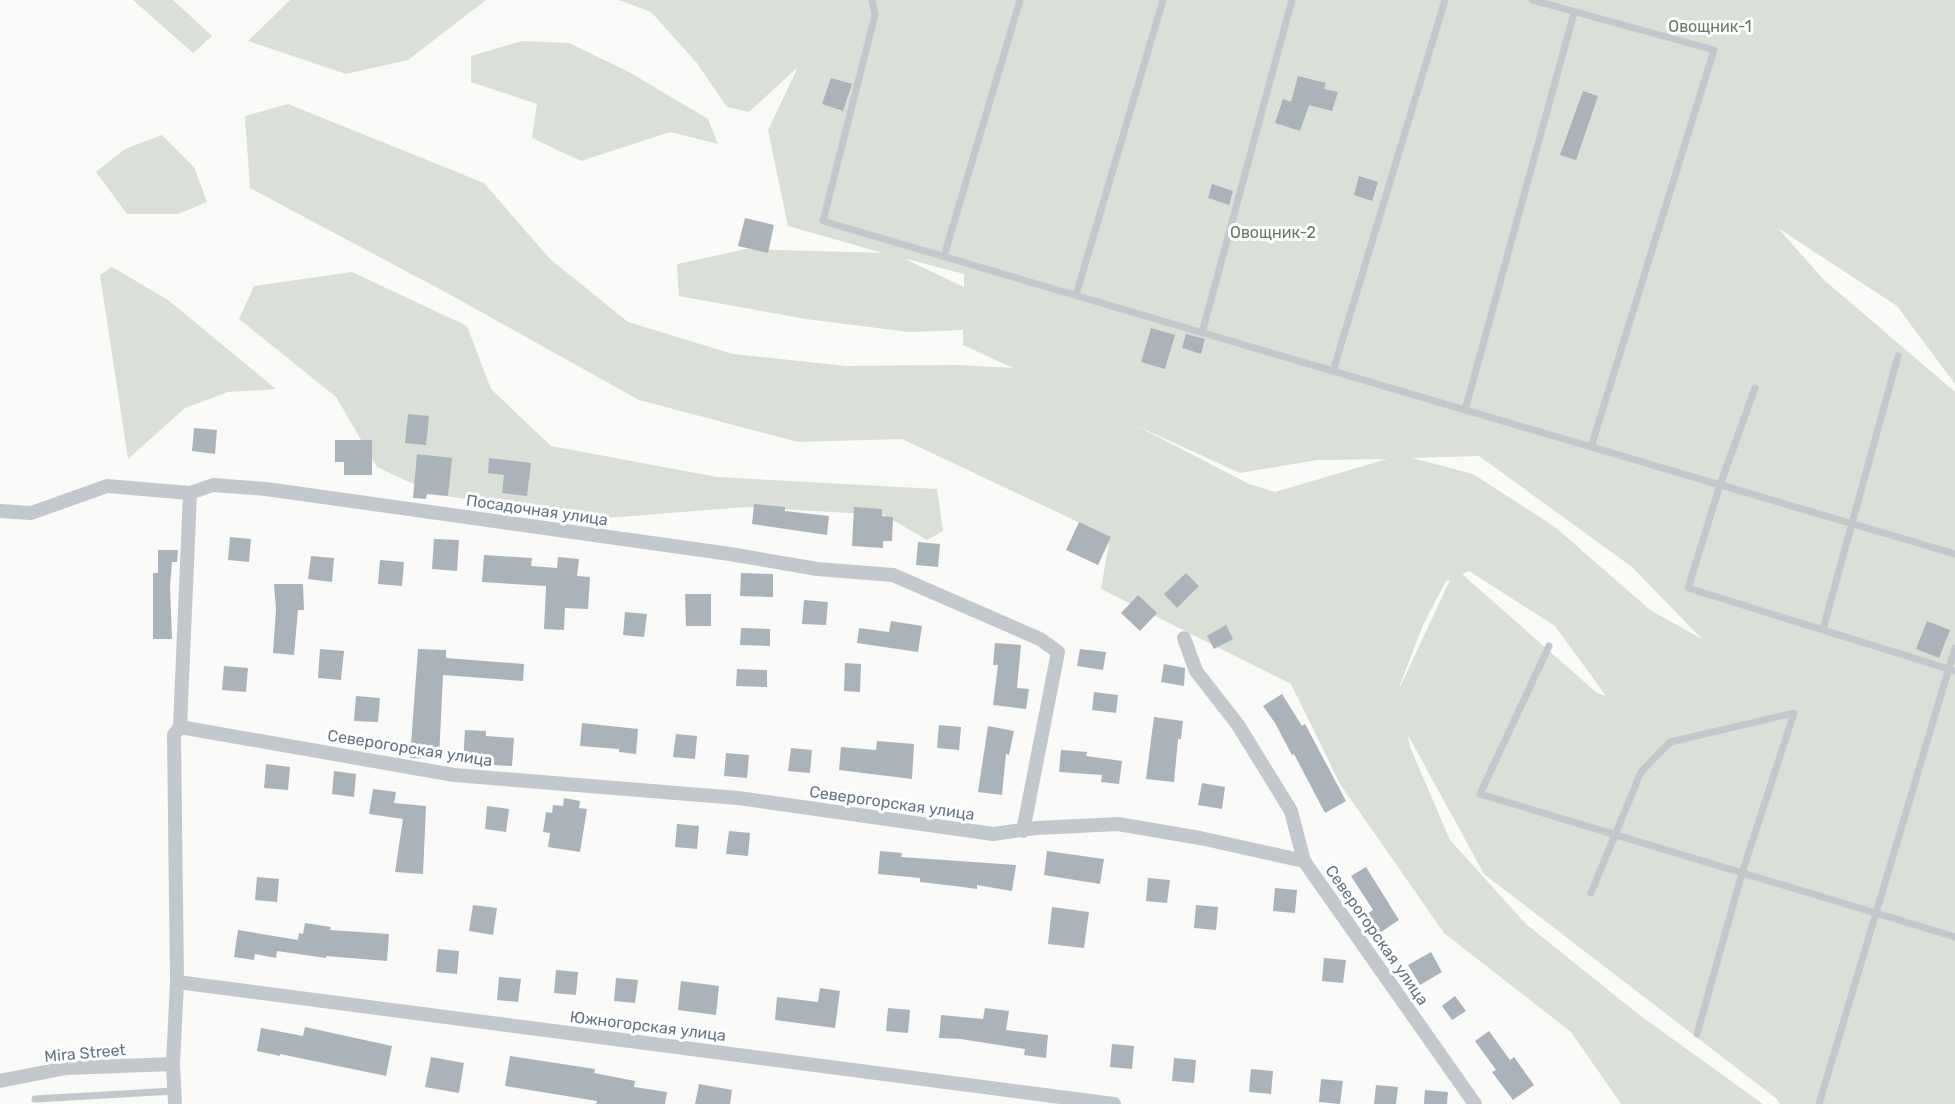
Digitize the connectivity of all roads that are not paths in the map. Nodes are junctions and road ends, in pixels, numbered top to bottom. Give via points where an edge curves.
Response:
1 (872, 0) edge
2 (1020, 0) edge
3 (1163, 0) edge
4 (1292, 0) edge
5 (1444, 0) edge
6 (1532, 0) edge
7 (1574, 13) junction
8 (944, 256) junction
9 (1076, 295) junction
10 (1202, 333) junction
11 (1898, 356) dead end
12 (1334, 371) junction
13 (1755, 388) dead end
14 (1465, 410) junction
15 (1591, 447) junction
16 (1720, 485) junction
17 (190, 493) junction
18 (0, 511) edge
19 (1851, 523) junction
20 (1955, 554) edge
21 (1823, 629) junction
22 (1185, 638) dead end
23 (1549, 645) dead end
24 (1955, 648) edge
25 (1952, 670) edge
26 (180, 727) junction
27 (1023, 831) junction
28 (1615, 835) junction
29 (1304, 861) junction
30 (1742, 873) junction
31 (1591, 893) dead end
32 (1874, 912) junction
33 (1955, 937) edge
34 (177, 982) junction
35 (1697, 1034) dead end
36 (172, 1064) junction
37 (0, 1081) edge
38 (174, 1097) edge
39 (35, 1098) dead end
40 (66, 1100) edge
41 (1114, 1104) edge
42 (1475, 1104) edge
43 (1819, 1104) edge

1 - 8 lane via 875,15 823,221
2 - 8 lane
3 - 9 lane
4 - 10 lane
5 - 12 lane
6 - 7 lane
7 - 14 lane
7 - 15 lane via 1714,50
8 - 9 lane
9 - 10 lane
10 - 12 lane
11 - 19 lane
12 - 14 lane
13 - 16 lane
14 - 15 lane
15 - 16 lane
16 - 19 lane
16 - 21 lane via 1688,588
17 - 18 street, Посадочная улица via 107,486 31,513
17 - 26 street
17 - 27 street, Посадочная улица via 213,485 266,489 817,569 893,575 1040,639 1058,652
19 - 20 lane
19 - 21 lane
21 - 25 lane
22 - 29 street via 1196,671 1238,725 1291,811
23 - 28 lane via 1480,794
24 - 25 lane
25 - 32 lane
26 - 27 street, Северогорская улица via 454,775 738,798 993,834
26 - 34 street via 174,735
27 - 29 street, Северогорская улица via 1118,824
28 - 30 lane
28 - 30 lane via 1641,772 1670,742 1794,713
28 - 31 lane
29 - 42 street, Северогорская улица
30 - 32 lane
30 - 35 lane
32 - 33 lane
32 - 43 lane
34 - 36 street
34 - 41 street, Южногорская улица
36 - 37 street, Mira Street via 66,1068
36 - 38 street
38 - 40 lane
39 - 40 lane

